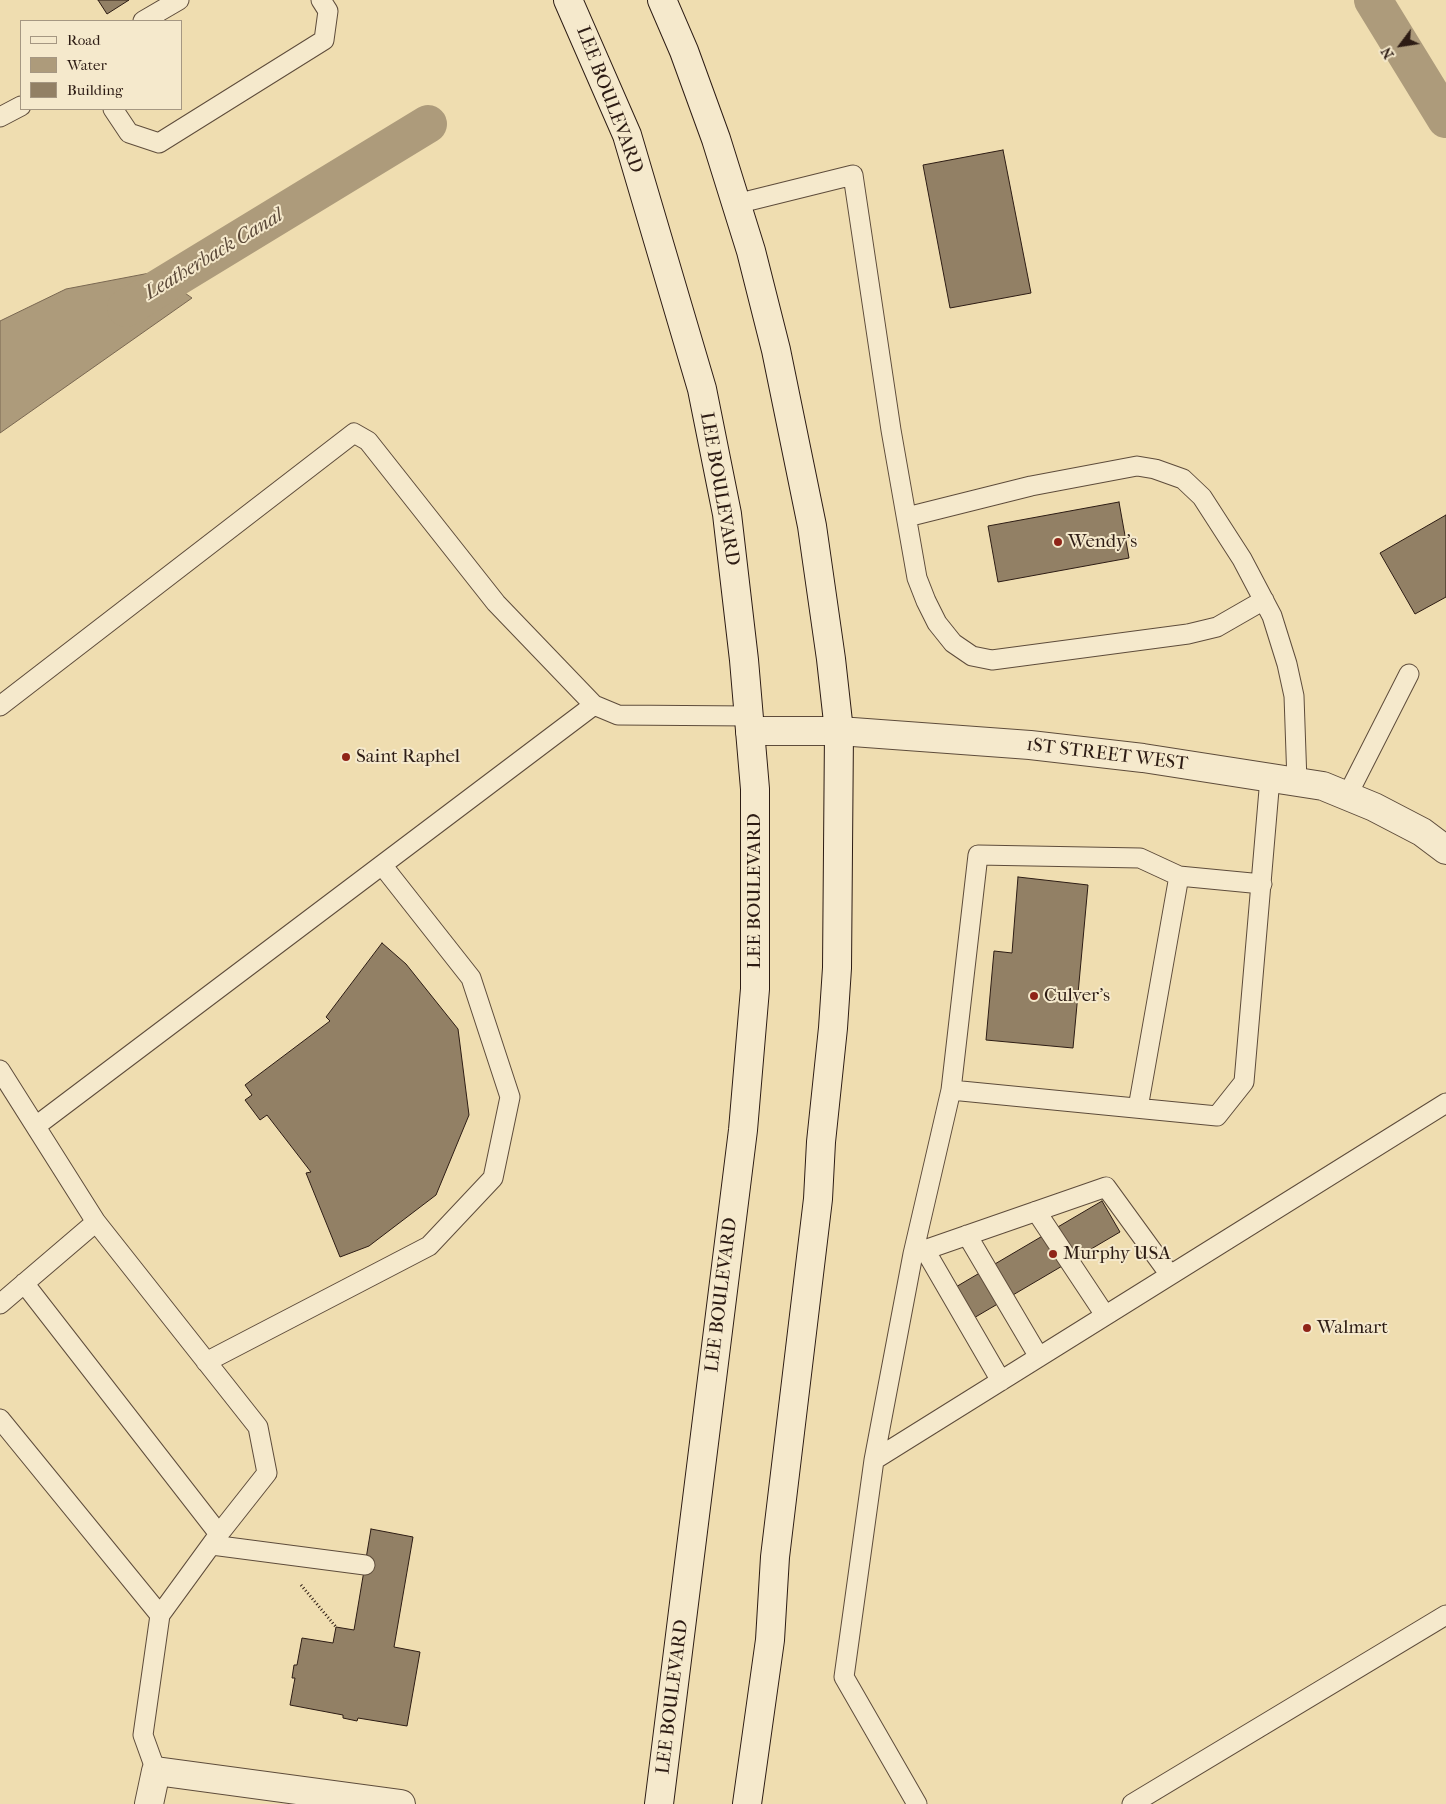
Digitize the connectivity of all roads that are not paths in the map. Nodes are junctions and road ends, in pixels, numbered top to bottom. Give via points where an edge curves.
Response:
1 (179, 0) edge
2 (321, 0) edge
3 (568, 0) edge
4 (662, 0) edge
5 (145, 20) edge
6 (20, 107) edge
7 (115, 110) edge
8 (0, 117) edge
9 (736, 204) junction
10 (907, 517) junction
11 (1264, 600) junction
12 (1409, 674) dead end
13 (594, 705) junction
14 (0, 706) edge
15 (750, 723) junction
16 (838, 731) junction
17 (1270, 778) junction
18 (1297, 782) junction
19 (1347, 796) junction
20 (1446, 850) edge
21 (382, 866) junction
22 (1179, 876) junction
23 (1262, 884) junction
24 (0, 1070) edge
25 (951, 1090) junction
26 (1446, 1103) edge
27 (1138, 1108) junction
28 (36, 1126) junction
29 (1036, 1211) junction
30 (96, 1222) junction
31 (967, 1235) junction
32 (919, 1252) junction
33 (1170, 1275) junction
34 (24, 1283) junction
35 (0, 1304) edge
36 (1105, 1315) junction
37 (1040, 1357) junction
38 (206, 1362) junction
39 (1001, 1381) junction
40 (0, 1419) edge
41 (874, 1460) junction
42 (216, 1539) junction
43 (365, 1565) dead end
44 (160, 1615) junction
45 (1446, 1615) edge
46 (156, 1771) junction
47 (150, 1804) edge
48 (401, 1804) edge
49 (659, 1804) edge
50 (747, 1804) edge
51 (917, 1804) edge
52 (1132, 1804) edge

1 - 5 lane
2 - 7 lane via 328,11 324,40 159,143 129,133
3 - 15 main road, LEE BOULEVARD via 626,135 702,389 727,514
4 - 9 main road via 716,139
6 - 8 lane
9 - 10 lane via 853,175
9 - 16 main road via 776,350 810,516
10 - 11 lane via 1137,466 1154,469 1182,479 1202,497
10 - 11 lane via 917,578 926,601 937,623 953,643 972,656 992,660 1188,634 1217,626
11 - 18 lane via 1287,664 1294,696
12 - 19 lane
13 - 14 lane via 496,603 368,441 354,433
13 - 15 lane via 618,715
13 - 21 lane
15 - 16 main road, 1ST STREET WEST
15 - 49 main road, LEE BOULEVARD via 755,789 754,998 743,1130
16 - 17 main road, 1ST STREET WEST via 1030,744
16 - 50 main road via 837,968 833,1028 818,1199 776,1557 770,1640
17 - 18 main road, 1ST STREET WEST
17 - 23 lane
18 - 19 main road, 1ST STREET WEST via 1323,786
19 - 20 main road, 1ST STREET WEST via 1422,832
21 - 28 lane
21 - 38 lane via 471,978 510,1097 493,1178 429,1246
22 - 23 lane
22 - 25 lane via 1140,858 978,855
22 - 27 lane
23 - 27 lane via 1244,1082 1218,1116
24 - 28 lane
25 - 27 lane
25 - 32 lane
26 - 33 lane
28 - 30 lane
29 - 31 lane
29 - 33 lane via 1106,1186
29 - 36 lane
30 - 34 lane
30 - 38 lane
31 - 32 lane
31 - 37 lane
32 - 39 lane
32 - 41 lane
33 - 36 lane
34 - 35 lane
34 - 42 lane
36 - 37 lane
37 - 39 lane
38 - 42 lane via 258,1427 267,1473
39 - 41 lane
40 - 44 lane
41 - 51 lane via 844,1678
42 - 43 lane via 274,1553
42 - 44 lane
44 - 46 lane via 143,1735
45 - 52 lane
46 - 47 main road
46 - 48 main road

